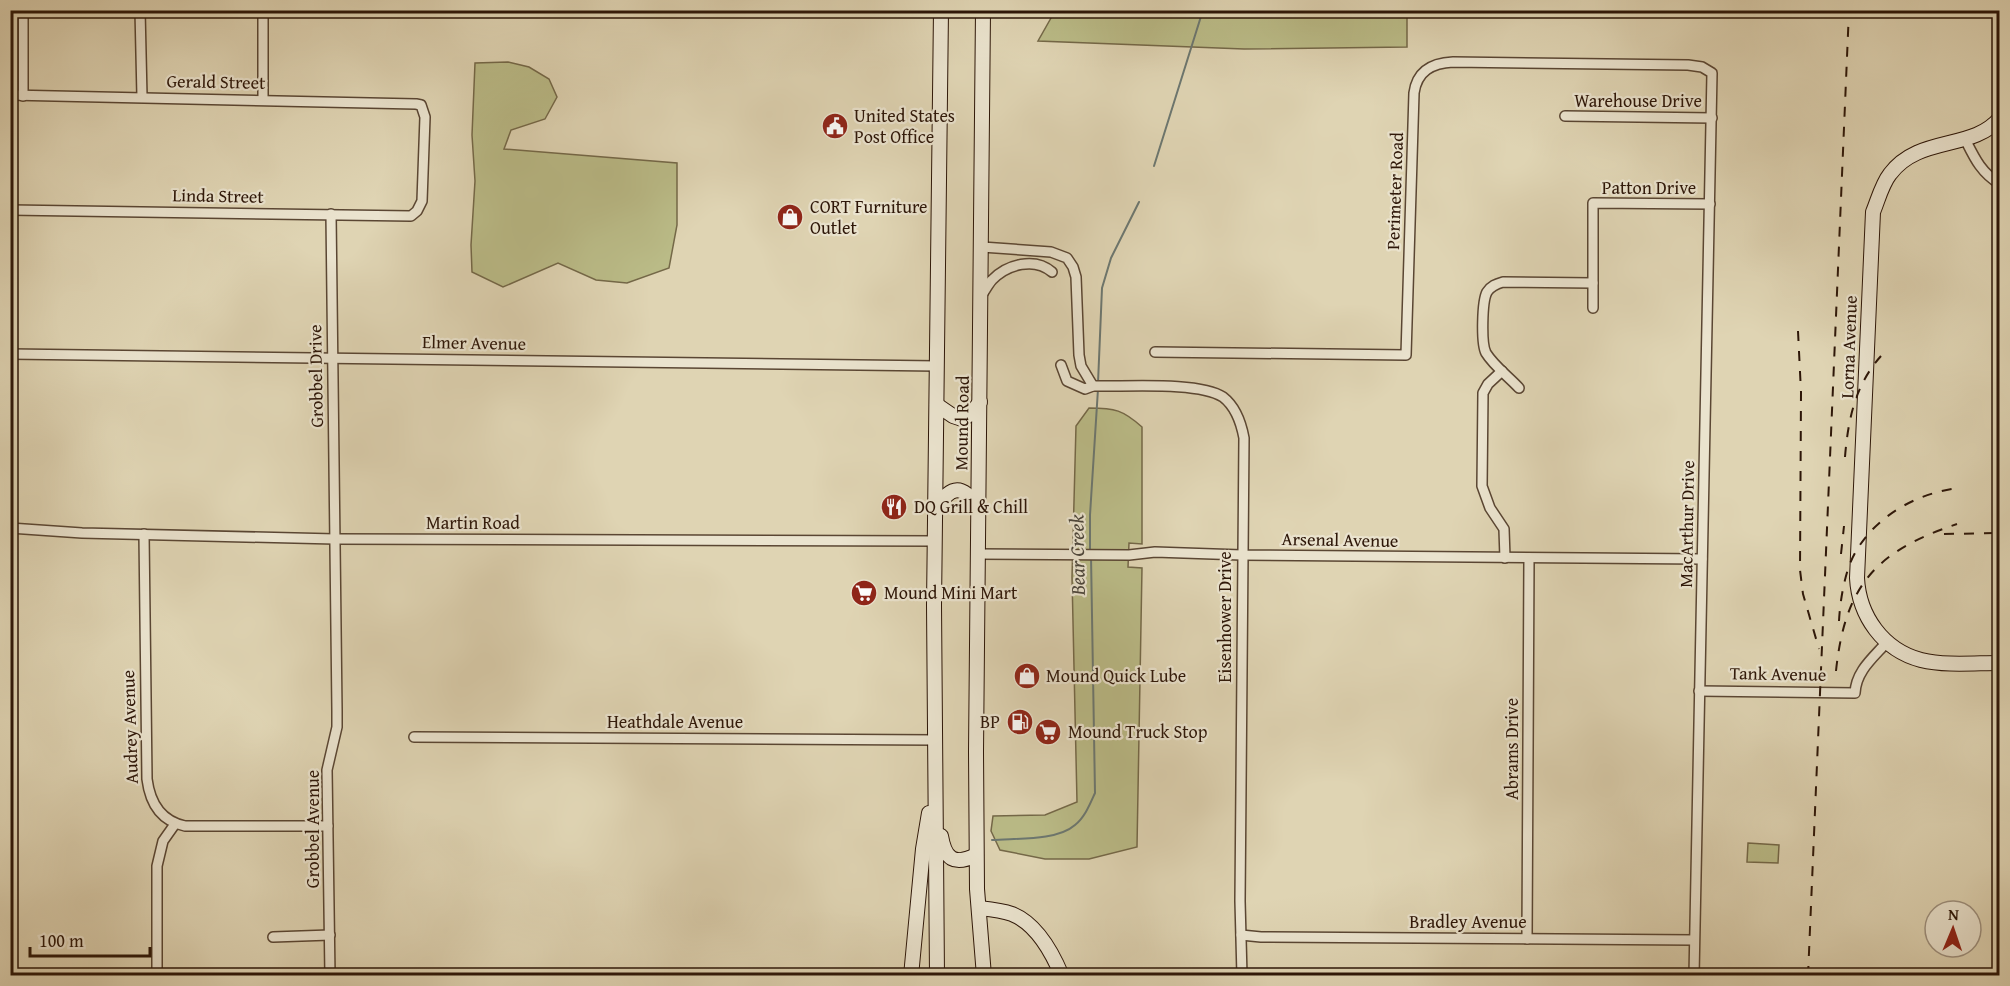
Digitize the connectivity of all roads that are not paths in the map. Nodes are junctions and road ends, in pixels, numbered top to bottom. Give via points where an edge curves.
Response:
1 (23, 10) edge
2 (140, 10) edge
3 (263, 10) edge
4 (940, 10) edge
5 (983, 10) edge
6 (1712, 73) joint
7 (10, 95) edge
8 (23, 96) junction
9 (142, 97) junction
10 (263, 100) junction
11 (1565, 117) dead end
12 (1712, 118) junction
13 (2000, 118) edge
14 (1965, 139) junction
15 (2000, 184) edge
16 (1710, 204) junction
17 (420, 207) joint
18 (10, 210) edge
19 (331, 214) junction
20 (982, 247) junction
21 (1052, 272) dead end
22 (1593, 283) junction
23 (981, 296) junction
24 (1593, 309) dead end
25 (1155, 352) dead end
26 (10, 354) edge
27 (332, 358) junction
28 (1061, 365) dead end
29 (937, 366) junction
30 (1502, 370) junction
31 (1093, 386) junction
32 (1519, 388) dead end
33 (980, 402) junction
34 (937, 405) junction
35 (979, 507) junction
36 (936, 508) junction
37 (10, 528) edge
38 (144, 534) junction
39 (334, 539) junction
40 (936, 541) junction
41 (978, 554) junction
42 (1242, 555) junction
43 (1505, 558) junction
44 (1530, 558) junction
45 (1702, 559) junction
46 (1887, 642) junction
47 (2000, 663) edge
48 (1699, 691) junction
49 (414, 737) dead end
50 (935, 740) junction
51 (935, 778) junction
52 (936, 804) junction
53 (175, 824) junction
54 (328, 826) junction
55 (976, 855) junction
56 (979, 908) junction
57 (330, 935) junction
58 (1241, 935) junction
59 (273, 937) dead end
60 (1527, 939) junction
61 (1694, 940) junction
62 (157, 975) edge
63 (330, 975) edge
64 (911, 975) edge
65 (937, 975) edge
66 (984, 975) edge
67 (1062, 975) edge
68 (1242, 975) edge
69 (1694, 975) edge

1 - 8 street
2 - 9 street
3 - 10 street
4 - 29 main road, Mound Road
5 - 20 main road, Mound Road
6 - 12 street, MacArthur Drive
6 - 25 street, Perimeter Road via 1688,65 1453,62 1430,67 1420,75 1414,93 1406,355
7 - 8 street, Gerald Street
8 - 9 street, Gerald Street
9 - 10 street, Gerald Street
10 - 17 street, Gerald Street via 421,105 425,117
11 - 12 street, Warehouse Drive
12 - 16 street, MacArthur Drive
13 - 14 main road, Lorna Avenue
14 - 15 street via 1983,171
14 - 46 main road, Lorna Avenue via 1920,150 1905,160 1889,174 1873,212 1857,579 1865,615
16 - 22 street, Patton Drive via 1593,203
16 - 45 street, MacArthur Drive
17 - 19 street, Linda Street via 411,216 402,217
18 - 19 street, Linda Street
19 - 27 street, Grobbel Drive
20 - 23 main road, Mound Road
20 - 31 street via 1051,252 1070,262 1076,277 1079,356
21 - 23 street via 1027,263 1007,269 992,280
22 - 24 street, Patton Drive
22 - 30 street via 1508,282 1490,288 1484,299 1484,346
23 - 33 main road, Mound Road
26 - 27 street, Elmer Avenue
27 - 29 street, Elmer Avenue
27 - 39 street, Grobbel Drive
28 - 31 street, Eisenhower Drive via 1064,377 1072,384 1085,389
29 - 34 main road, Mound Road
30 - 32 street
30 - 43 street via 1483,393 1482,474 1487,502 1504,528
31 - 42 street, Eisenhower Drive via 1205,390 1222,397 1234,409 1244,438
33 - 34 main road via 962,419
33 - 35 main road, Mound Road
34 - 36 main road, Mound Road
35 - 36 main road via 964,492 956,490 945,494
35 - 41 main road, Mound Road
36 - 40 main road, Mound Road
37 - 38 street, Martin Road
38 - 39 street, Martin Road
38 - 53 street, Audrey Avenue via 148,791 164,818
39 - 40 street, Martin Road
39 - 54 street, Grobbel Avenue via 337,727 327,771
40 - 50 main road, Mound Road
41 - 42 street, Arsenal Avenue
41 - 55 main road, Mound Road
42 - 43 street, Arsenal Avenue
42 - 58 street, Eisenhower Drive
43 - 44 street, Arsenal Avenue
44 - 45 street, Arsenal Avenue
44 - 60 street, Abrams Drive
45 - 48 street, MacArthur Drive
46 - 47 main road via 1921,660
46 - 48 street, Tank Avenue via 1863,669 1856,693
48 - 61 street, MacArthur Drive
49 - 50 street, Heathdale Avenue
50 - 51 main road, Mound Road
51 - 52 main road, Mound Road
51 - 64 main road, Mound Road via 923,849
52 - 55 main road via 943,848 949,857 964,861
52 - 65 main road, Mound Road
53 - 54 street via 217,828
53 - 62 street via 163,840 157,866
54 - 57 street, Grobbel Avenue
55 - 56 main road, Mound Road
56 - 66 main road, Mound Road
56 - 67 main road via 1007,912 1027,924 1049,950
57 - 59 street
57 - 63 street, Grobbel Avenue
58 - 60 street, Bradley Avenue
58 - 68 street, Eisenhower Drive
60 - 61 street, Bradley Avenue
61 - 69 street, MacArthur Drive

